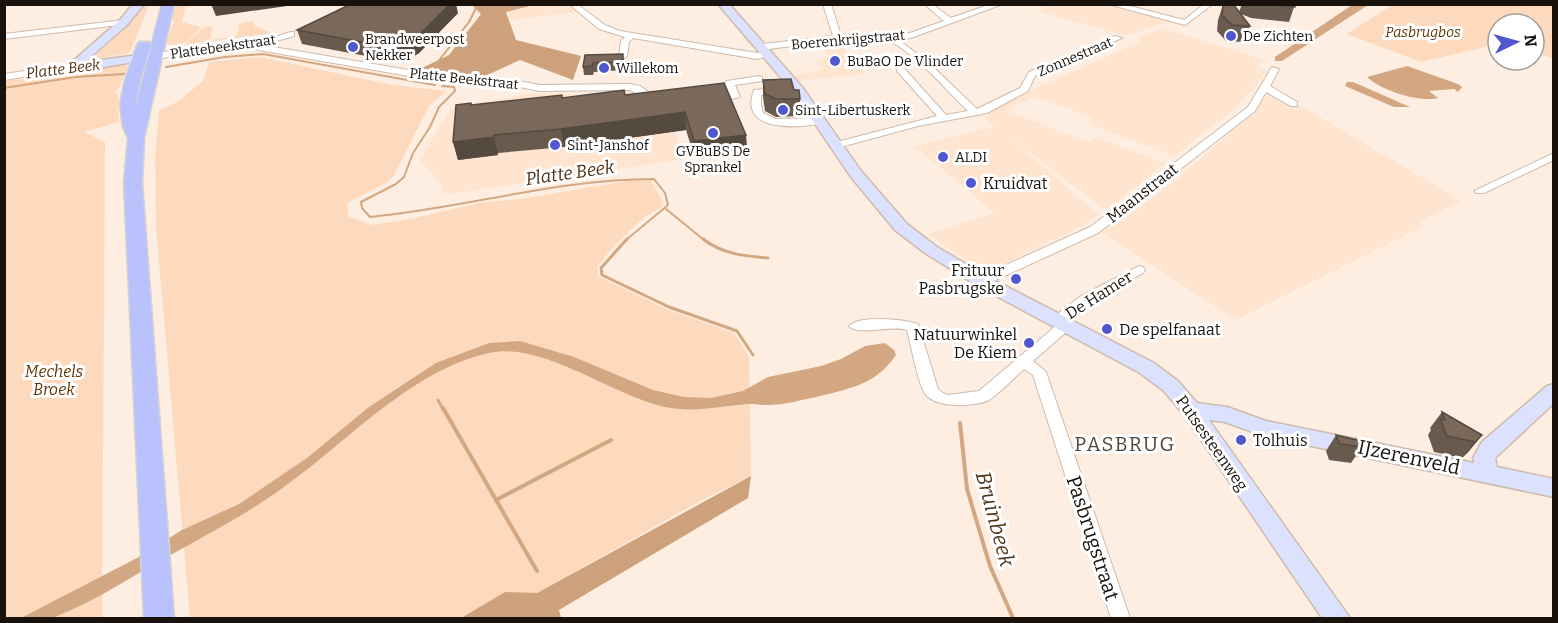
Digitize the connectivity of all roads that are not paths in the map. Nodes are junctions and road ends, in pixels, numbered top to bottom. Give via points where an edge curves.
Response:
1 (139, 4) edge
2 (157, 4) edge
3 (168, 4) edge
4 (572, 4) edge
5 (723, 4) edge
6 (827, 4) edge
7 (927, 4) edge
8 (1000, 4) edge
9 (1112, 4) edge
10 (1210, 4) edge
11 (949, 21) junction
12 (124, 22) junction
13 (632, 35) junction
14 (4, 37) edge
15 (892, 38) junction
16 (1118, 38) dead end
17 (838, 39) junction
18 (254, 41) junction
19 (277, 49) junction
20 (766, 51) junction
21 (148, 55) junction
22 (623, 56) edge
23 (900, 69) dead end
24 (1275, 69) dead end
25 (38, 72) dead end
26 (4, 77) edge
27 (759, 79) dead end
28 (1264, 87) junction
29 (799, 91) junction
30 (645, 93) edge
31 (735, 97) dead end
32 (1294, 104) dead end
33 (974, 112) junction
34 (944, 118) junction
35 (820, 121) junction
36 (837, 146) junction
37 (1554, 156) edge
38 (1480, 191) dead end
39 (1139, 270) dead end
40 (982, 281) junction
41 (1063, 323) junction
42 (856, 326) dead end
43 (1023, 362) junction
44 (1554, 391) edge
45 (1191, 410) junction
46 (1203, 427) junction
47 (1264, 428) junction
48 (1488, 474) junction
49 (1554, 488) edge
50 (159, 618) edge
51 (1120, 618) edge
52 (1337, 618) edge

1 - 12 main road
2 - 21 main road
3 - 21 main road
4 - 13 street, Boerenkrijgstraat via 602,27
5 - 20 main road, Putsesteenweg
6 - 17 street
7 - 11 street
8 - 11 street, Boerenkrijgstraat
9 - 10 street via 1185,23
11 - 15 street, Boerenkrijgstraat
12 - 14 street
12 - 21 main road via 76,66
13 - 20 street, Boerenkrijgstraat via 758,56
13 - 22 street via 625,41
15 - 17 street, Boerenkrijgstraat
15 - 33 street
16 - 33 street, Zonnestraat via 1032,74 1025,89 984,111
17 - 20 street, Boerenkrijgstraat
18 - 19 street, Platte Beekstraat via 258,47
18 - 19 street, Plattebeekstraat via 291,36
18 - 21 street, Plattebeekstraat
19 - 30 street, Platte Beekstraat via 418,76 540,88 629,87
20 - 29 main road, Putsesteenweg
21 - 50 main road via 127,110 136,138 133,183
23 - 34 street
24 - 28 street, Maanstraat
25 - 26 street
27 - 31 street via 730,83
28 - 32 street
28 - 40 street, Maanstraat via 1252,109 1094,230
29 - 35 main road, Putsesteenweg
29 - 35 street via 757,92 760,117 772,123
33 - 34 street, Zonnestraat
34 - 36 street, Zonnestraat
35 - 36 main road, Putsesteenweg
36 - 40 main road, Putsesteenweg via 876,200 901,226 931,250
37 - 38 street
39 - 41 street, De Hamer via 1064,315
40 - 41 main road, Putsesteenweg
41 - 43 street, De Hamer
41 - 45 main road, Putsesteenweg via 1155,374
42 - 43 street, De Hamer via 908,324 917,337 931,391 938,398 984,396
43 - 51 street, Pasbrugstraat via 1039,372
44 - 48 main road via 1490,448 1484,458
45 - 46 main road, Putsesteenweg
45 - 47 main road, IJzerenveld via 1227,415
46 - 47 main road, IJzerenveld
46 - 52 main road, Putsesteenweg
47 - 48 main road, IJzerenveld
48 - 49 main road, IJzerenveld

